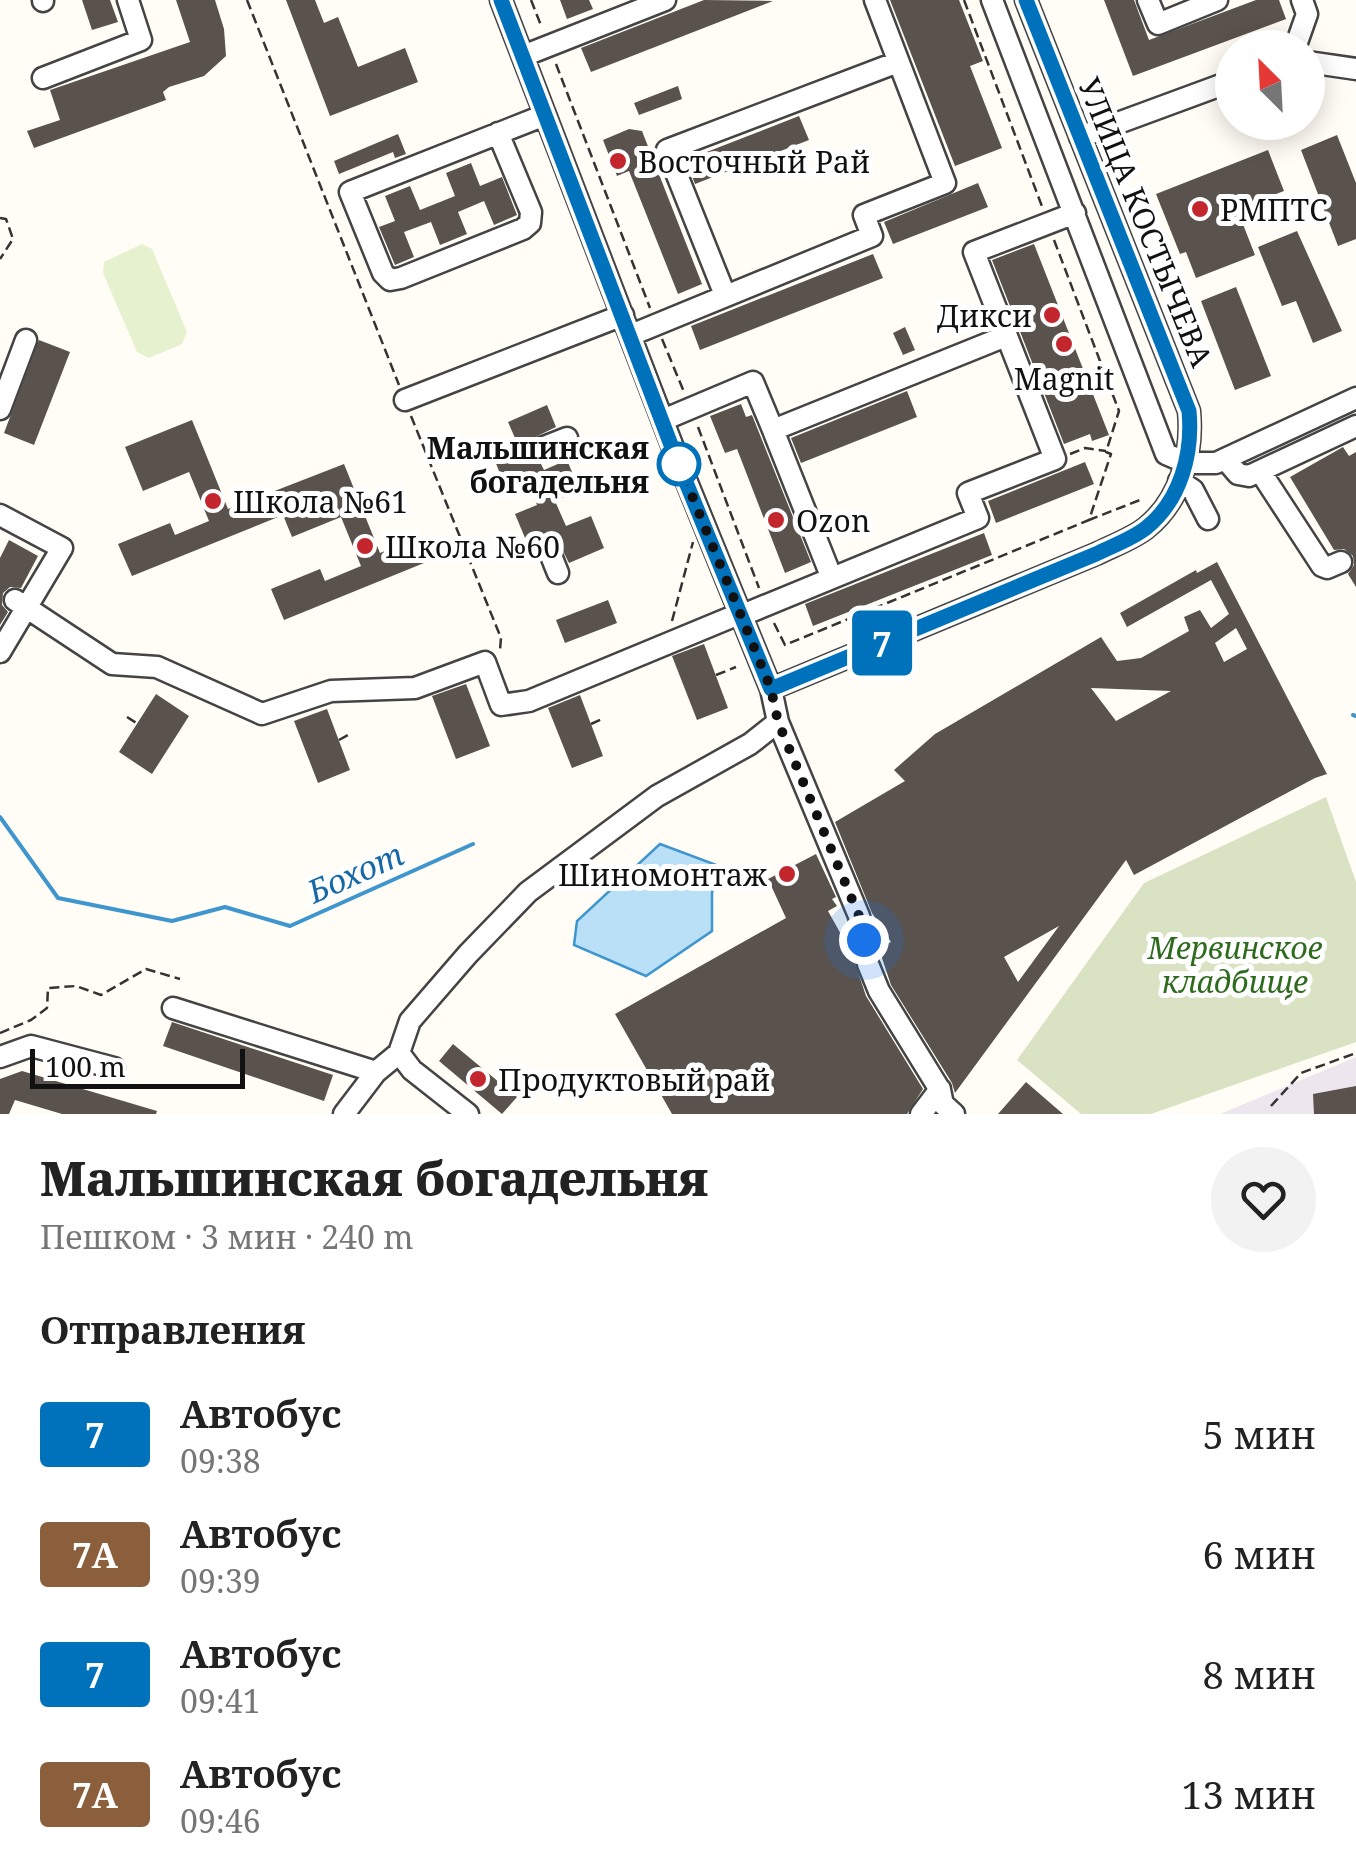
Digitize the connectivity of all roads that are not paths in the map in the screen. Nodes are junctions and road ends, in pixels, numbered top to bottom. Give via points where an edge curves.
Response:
1 (128, 0) edge
2 (501, 0) edge
3 (602, 0) edge
4 (665, 0) edge
5 (875, 0) edge
6 (992, 0) edge
7 (1026, 0) edge
8 (1148, 0) edge
9 (1217, 0) edge
10 (1308, 5) edge
11 (611, 22) junction
12 (1300, 30) edge
13 (523, 56) junction
14 (898, 62) junction
15 (1325, 64) edge
16 (1356, 69) edge
17 (43, 78) dead end
18 (1215, 87) edge
19 (545, 115) junction
20 (498, 133) junction
21 (1080, 137) junction
22 (1075, 213) junction
23 (725, 296) junction
24 (627, 325) junction
25 (1006, 336) junction
26 (26, 340) dead end
27 (1356, 398) edge
28 (405, 400) road end
29 (0, 409) edge
30 (663, 420) junction
31 (1356, 426) edge
32 (773, 430) junction
33 (567, 438) dead end
34 (540, 449) dead end
35 (1226, 460) junction
36 (1183, 472) junction
37 (1260, 472) junction
38 (0, 515) edge
39 (1208, 519) dead end
40 (548, 548) dead end
41 (1341, 562) dead end
42 (558, 572) dead end
43 (831, 576) junction
44 (21, 604) junction
45 (739, 614) junction
46 (0, 652) edge
47 (771, 689) junction
48 (778, 722) junction
49 (173, 1008) dead end
50 (399, 1053) junction
51 (0, 1057) edge
52 (114, 1068) dead end
53 (376, 1072) junction
54 (940, 1089) junction
55 (344, 1114) edge
56 (468, 1114) edge
57 (921, 1114) edge
58 (954, 1114) edge

1 - 17 street via 141,40
2 - 13 street
3 - 11 street
4 - 11 street
5 - 14 street
6 - 22 street
7 - 21 street, УЛИЦА КОСТЫЧЕВА
8 - 9 street via 1158,24
10 - 12 street
11 - 13 street
13 - 19 street
14 - 23 street via 945,183 864,215 872,236
14 - 23 street via 668,150
15 - 16 street
18 - 21 street
19 - 20 street
19 - 24 street
20 - 20 street via 530,222 390,280 350,192
21 - 36 street, УЛИЦА КОСТЫЧЕВА via 1189,411 1192,440
22 - 25 street via 974,252
22 - 36 street via 1166,454
23 - 24 street
24 - 28 street
24 - 30 street
25 - 32 street
25 - 43 street via 1054,460 968,493 978,518
26 - 29 street
27 - 35 street
30 - 32 street via 754,382
30 - 45 street
31 - 37 street
32 - 43 street
33 - 34 street
35 - 36 street
35 - 37 street via 1243,476
36 - 39 street
36 - 47 street, УЛИЦА КОСТЫЧЕВА via 1159,516 1143,530
37 - 41 street via 1322,566
38 - 44 street via 62,548
40 - 42 street
43 - 45 street
44 - 45 street via 112,664 157,667 262,714 331,690 414,688 485,662 501,705 529,701
44 - 46 street
45 - 47 street
47 - 48 street
48 - 50 street via 657,796 528,892 410,1020
48 - 54 street via 859,916 879,991
49 - 53 street
50 - 53 street
50 - 56 street
51 - 52 street via 31,1046
53 - 55 street
54 - 57 street
54 - 58 street

